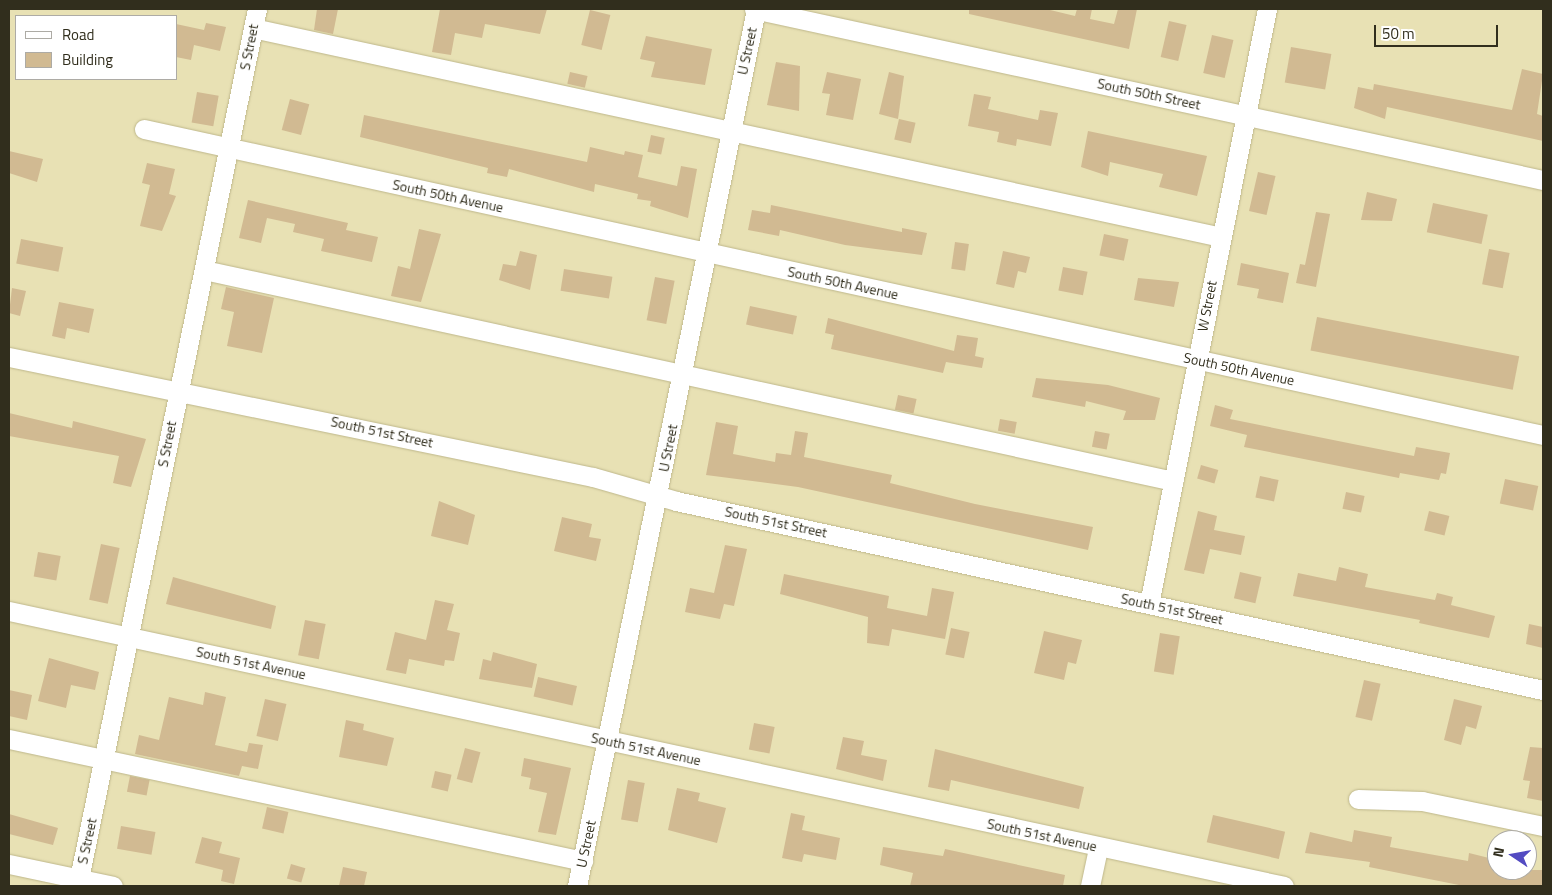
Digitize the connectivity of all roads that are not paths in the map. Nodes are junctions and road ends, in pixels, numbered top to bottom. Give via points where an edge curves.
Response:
1 (257, 9) edge
2 (755, 9) edge
3 (1268, 9) edge
4 (253, 28) junction
5 (1245, 115) junction
6 (144, 129) dead end
7 (731, 132) junction
8 (228, 148) junction
9 (1543, 180) edge
10 (1221, 237) junction
11 (706, 253) junction
12 (204, 270) junction
13 (9, 358) edge
14 (1196, 359) junction
15 (682, 377) junction
16 (177, 391) junction
17 (1543, 435) edge
18 (1173, 481) junction
19 (660, 495) junction
20 (1149, 604) junction
21 (9, 611) edge
22 (129, 637) junction
23 (1543, 690) edge
24 (9, 739) edge
25 (608, 741) junction
26 (104, 760) junction
27 (1358, 799) dead end
28 (1543, 826) edge
29 (1098, 847) junction
30 (583, 861) junction
31 (9, 864) edge
32 (78, 879) junction
33 (113, 886) edge
34 (577, 886) edge
35 (1090, 886) edge
36 (1284, 886) edge

1 - 4 street, S Street
2 - 5 street, South 50th Street
2 - 7 street, U Street
3 - 5 street, W Street
4 - 7 street
4 - 8 street, S Street
5 - 9 street, South 50th Street
5 - 10 street, W Street
6 - 8 street, South 50th Avenue
7 - 10 street
7 - 11 street, U Street
8 - 11 street, South 50th Avenue
8 - 12 street, S Street
10 - 14 street, W Street
11 - 14 street, South 50th Avenue
11 - 15 street, U Street
12 - 15 street
12 - 16 street, S Street
13 - 16 street, South 51st Street
14 - 17 street, South 50th Avenue
14 - 18 street, W Street
15 - 18 street
15 - 19 street, U Street
16 - 19 street, South 51st Street via 593,477
16 - 22 street, S Street
18 - 20 street, W Street
19 - 20 street, South 51st Street
19 - 25 street, U Street
20 - 23 street, South 51st Street
21 - 22 street, South 51st Avenue
22 - 25 street, South 51st Avenue
22 - 26 street, S Street
24 - 26 street
25 - 29 street, South 51st Avenue
25 - 30 street, U Street
26 - 30 street
26 - 32 street, S Street
27 - 28 street via 1422,801
29 - 35 street
29 - 36 street, South 51st Avenue
30 - 34 street, U Street
31 - 32 street
32 - 33 street

